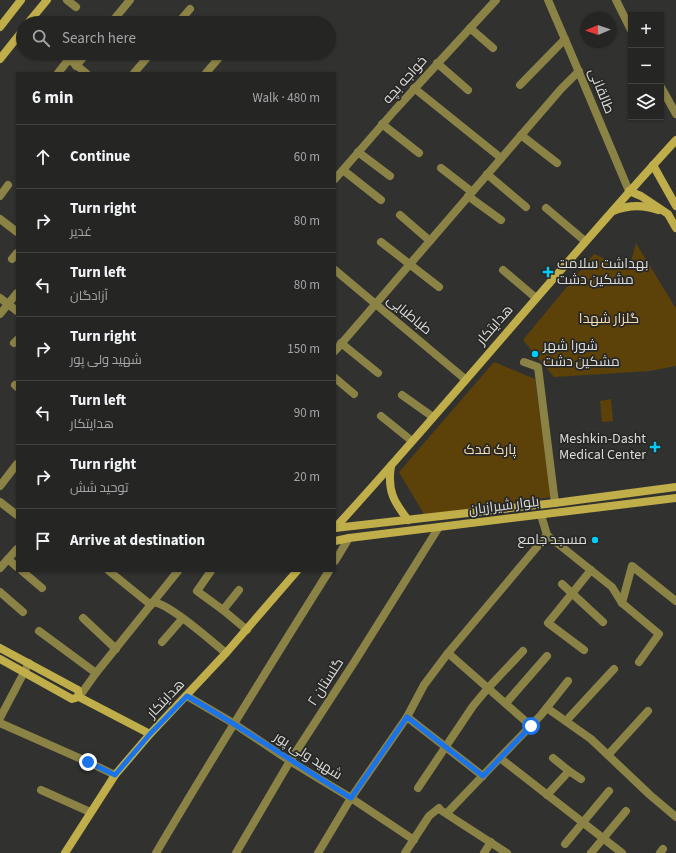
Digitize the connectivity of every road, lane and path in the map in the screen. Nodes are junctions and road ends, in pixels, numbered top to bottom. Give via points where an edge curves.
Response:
1 (21, 0) edge
2 (47, 0) edge
3 (67, 0) edge
4 (130, 0) edge
5 (496, 0) edge
6 (548, 0) edge
7 (616, 0) edge
8 (76, 7) dead end
9 (190, 9) dead end
10 (34, 16) edge
11 (117, 16) edge
12 (184, 16) edge
13 (628, 24) edge
14 (0, 27) edge
15 (470, 28) junction
16 (16, 39) edge
17 (565, 39) junction
18 (493, 48) dead end
19 (0, 59) edge
20 (69, 60) joint
21 (81, 60) edge
22 (145, 60) edge
23 (217, 60) edge
24 (438, 63) junction
25 (76, 66) junction
26 (578, 71) junction
27 (59, 72) edge
28 (85, 72) edge
29 (135, 72) edge
30 (207, 72) edge
31 (520, 85) dead end
32 (414, 88) junction
33 (468, 90) dead end
34 (664, 93) edge
35 (676, 114) edge
36 (382, 124) junction
37 (521, 135) junction
38 (676, 140) edge
39 (358, 152) junction
40 (420, 153) dead end
41 (501, 158) junction
42 (557, 163) dead end
43 (653, 165) junction
44 (441, 168) dead end
45 (343, 170) junction
46 (487, 174) junction
47 (390, 176) dead end
48 (336, 177) edge
49 (8, 185) dead end
50 (629, 191) junction
51 (470, 194) junction
52 (0, 196) edge
53 (381, 200) dead end
54 (676, 206) edge
55 (526, 207) dead end
56 (546, 208) dead end
57 (612, 211) junction
58 (668, 214) junction
59 (400, 215) dead end
60 (0, 219) edge
61 (501, 220) dead end
62 (676, 228) edge
63 (16, 231) edge
64 (430, 241) junction
65 (585, 241) junction
66 (381, 242) dead end
67 (410, 264) junction
68 (503, 270) dead end
69 (336, 271) edge
70 (439, 287) dead end
71 (16, 294) edge
72 (0, 298) edge
73 (536, 298) junction
74 (8, 304) junction
75 (376, 304) junction
76 (16, 310) edge
77 (0, 314) edge
78 (341, 343) junction
79 (336, 350) edge
80 (524, 362) dead end
81 (378, 373) dead end
82 (336, 379) edge
83 (465, 379) junction
84 (354, 394) dead end
85 (402, 395) dead end
86 (381, 416) dead end
87 (433, 417) junction
88 (412, 442) junction
89 (16, 465) edge
90 (391, 466) junction
91 (0, 486) edge
92 (676, 487) edge
93 (676, 498) edge
94 (0, 502) edge
95 (555, 503) junction
96 (16, 514) edge
97 (541, 515) junction
98 (408, 520) junction
99 (348, 526) junction
100 (336, 527) edge
101 (439, 527) junction
102 (336, 528) edge
103 (547, 535) junction
104 (349, 538) junction
105 (336, 541) edge
106 (16, 550) edge
107 (336, 559) edge
108 (8, 560) junction
109 (16, 566) edge
110 (0, 568) edge
111 (590, 570) junction
112 (23, 572) edge
113 (110, 572) edge
114 (177, 572) edge
115 (210, 572) edge
116 (296, 572) edge
117 (328, 572) edge
118 (562, 584) dead end
119 (42, 588) dead end
120 (239, 590) dead end
121 (0, 592) edge
122 (572, 593) junction
123 (676, 601) edge
124 (152, 603) junction
125 (622, 603) junction
126 (223, 610) junction
127 (23, 612) dead end
128 (83, 618) dead end
129 (182, 619) junction
130 (603, 622) dead end
131 (247, 630) junction
132 (39, 631) dead end
133 (162, 642) dead end
134 (0, 648) edge
135 (116, 649) junction
136 (584, 650) dead end
137 (523, 651) dead end
138 (226, 653) junction
139 (448, 653) junction
140 (547, 656) dead end
141 (0, 659) edge
142 (639, 662) dead end
143 (29, 663) junction
144 (614, 669) dead end
145 (24, 672) junction
146 (96, 673) junction
147 (568, 681) dead end
148 (488, 688) junction
149 (187, 696) junction
150 (79, 697) junction
151 (506, 703) junction
152 (547, 708) junction
153 (648, 711) dead end
154 (407, 717) junction
155 (0, 718) edge
156 (566, 721) junction
157 (233, 723) junction
158 (0, 724) edge
159 (531, 726) junction
160 (150, 734) junction
161 (446, 747) junction
162 (608, 755) junction
163 (500, 758) junction
164 (553, 758) dead end
165 (290, 761) junction
166 (569, 771) junction
167 (115, 775) junction
168 (483, 776) junction
169 (581, 779) dead end
170 (418, 788) dead end
171 (41, 790) dead end
172 (609, 791) dead end
173 (548, 795) junction
174 (351, 798) junction
175 (626, 811) dead end
176 (90, 812) junction
177 (447, 814) junction
178 (676, 817) edge
179 (583, 823) junction
180 (602, 838) junction
181 (414, 840) junction
182 (491, 842) junction
183 (565, 844) dead end
184 (65, 853) edge
185 (156, 853) edge
186 (236, 853) edge
187 (318, 853) edge
188 (405, 853) edge
189 (484, 853) edge
190 (507, 853) edge
191 (590, 853) edge
192 (622, 853) edge

1 - 14 main road
2 - 10 main road
3 - 8 street
4 - 11 street
5 - 15 street, خواجه بچه
6 - 17 street, طالقانی
7 - 13 street
9 - 12 street
15 - 18 street
15 - 24 street, خواجه بچه
16 - 19 main road
17 - 26 street, طالقانی
17 - 31 street
20 - 25 street
20 - 27 street
21 - 25 street
22 - 29 street
23 - 30 street
24 - 32 street, خواجه بچه
24 - 33 street
25 - 28 street
26 - 37 street
26 - 50 street, طالقانی
32 - 36 street, خواجه بچه
32 - 41 street
34 - 35 street
36 - 39 street, خواجه بچه
36 - 40 street
37 - 41 street
37 - 42 street
38 - 43 main road, هدایتکار
39 - 45 street, خواجه بچه
39 - 47 street
41 - 46 street
43 - 50 main road, هدایتکار
43 - 54 main road
44 - 51 street
45 - 48 street, خواجه بچه
45 - 53 street
46 - 51 street
46 - 55 street
49 - 52 street
50 - 57 main road, هدایتکار
50 - 58 main road
51 - 61 street
51 - 64 street
56 - 65 street
57 - 58 main road via 637,205 648,206
57 - 65 main road, هدایتکار
58 - 62 main road
59 - 64 street
60 - 63 street
64 - 67 street
65 - 73 main road, هدایتکار
66 - 67 street
67 - 70 street
67 - 75 street
68 - 73 street
69 - 75 street, طباطبایی
71 - 74 street
72 - 74 street
73 - 83 main road, هدایتکار
74 - 76 street
74 - 77 street
75 - 78 street
75 - 83 street, طباطبایی
78 - 79 street
78 - 81 street
80 - 95 street via 538,367
82 - 84 street
83 - 87 main road, هدایتکار
85 - 87 street
86 - 88 street
87 - 88 main road, هدایتکار
88 - 90 main road, هدایتکار
89 - 91 street
90 - 98 main road via 389,478 393,497
90 - 100 main road, هدایتکار
92 - 95 main road, بلوار شیرازیان
93 - 97 main road, بلوار شیرازیان
94 - 96 street
95 - 98 main road, بلوار شیرازیان
97 - 101 main road, بلوار شیرازیان
97 - 103 street
98 - 99 main road, بلوار شیرازیان
99 - 102 main road, بلوار شیرازیان
99 - 104 main road
101 - 104 main road, بلوار شیرازیان
101 - 165 street, گلستان ۲
103 - 111 street
103 - 139 street
104 - 105 main road, بلوار شیرازیان
104 - 107 street
106 - 108 street
108 - 109 street
108 - 110 street
111 - 122 street
111 - 125 street via 612,588
112 - 119 street
113 - 124 street
114 - 124 street
115 - 126 street via 197,591
116 - 131 main road, هدایتکار
117 - 157 street
118 - 122 street
120 - 126 street
121 - 127 street
122 - 130 street
122 - 136 street via 548,623
123 - 125 street via 632,566
124 - 129 street via 161,603
124 - 135 street
125 - 142 street via 659,634
126 - 131 street
128 - 135 street
129 - 133 street
129 - 138 street
131 - 138 main road, هدایتکار
132 - 146 street
134 - 143 main road
135 - 146 street
137 - 148 street
138 - 149 main road, هدایتکار
139 - 148 street
139 - 154 street via 424,685
140 - 151 street
141 - 145 main road
143 - 145 street
143 - 150 main road via 78,690
144 - 156 street
145 - 150 main road via 72,699
145 - 155 street
146 - 150 street
147 - 152 street
148 - 151 street
148 - 161 street
149 - 157 street, شهید ولی پور
149 - 160 main road, هدایتکار
150 - 160 main road
151 - 159 street
152 - 156 street
152 - 159 street
153 - 162 street
154 - 161 street
154 - 174 street
156 - 162 street
157 - 165 street, شهید ولی پور
157 - 185 street
158 - 167 street
159 - 163 street
160 - 167 main road, هدایتکار
161 - 168 street
161 - 170 street
162 - 178 street
163 - 168 street
163 - 173 street
164 - 166 street
165 - 174 street, شهید ولی پور
165 - 186 street, گلستان ۲
166 - 169 street
166 - 173 street
167 - 176 main road, هدایتکار
168 - 177 street
171 - 176 street
172 - 179 street
173 - 179 street
174 - 181 street, شهید ولی پور
174 - 187 street
175 - 180 street
176 - 184 main road, هدایتکار
177 - 181 street via 438,808 429,816
177 - 182 street
179 - 180 street
179 - 183 street
180 - 191 street
180 - 192 street
181 - 188 street
182 - 189 street
182 - 190 street

